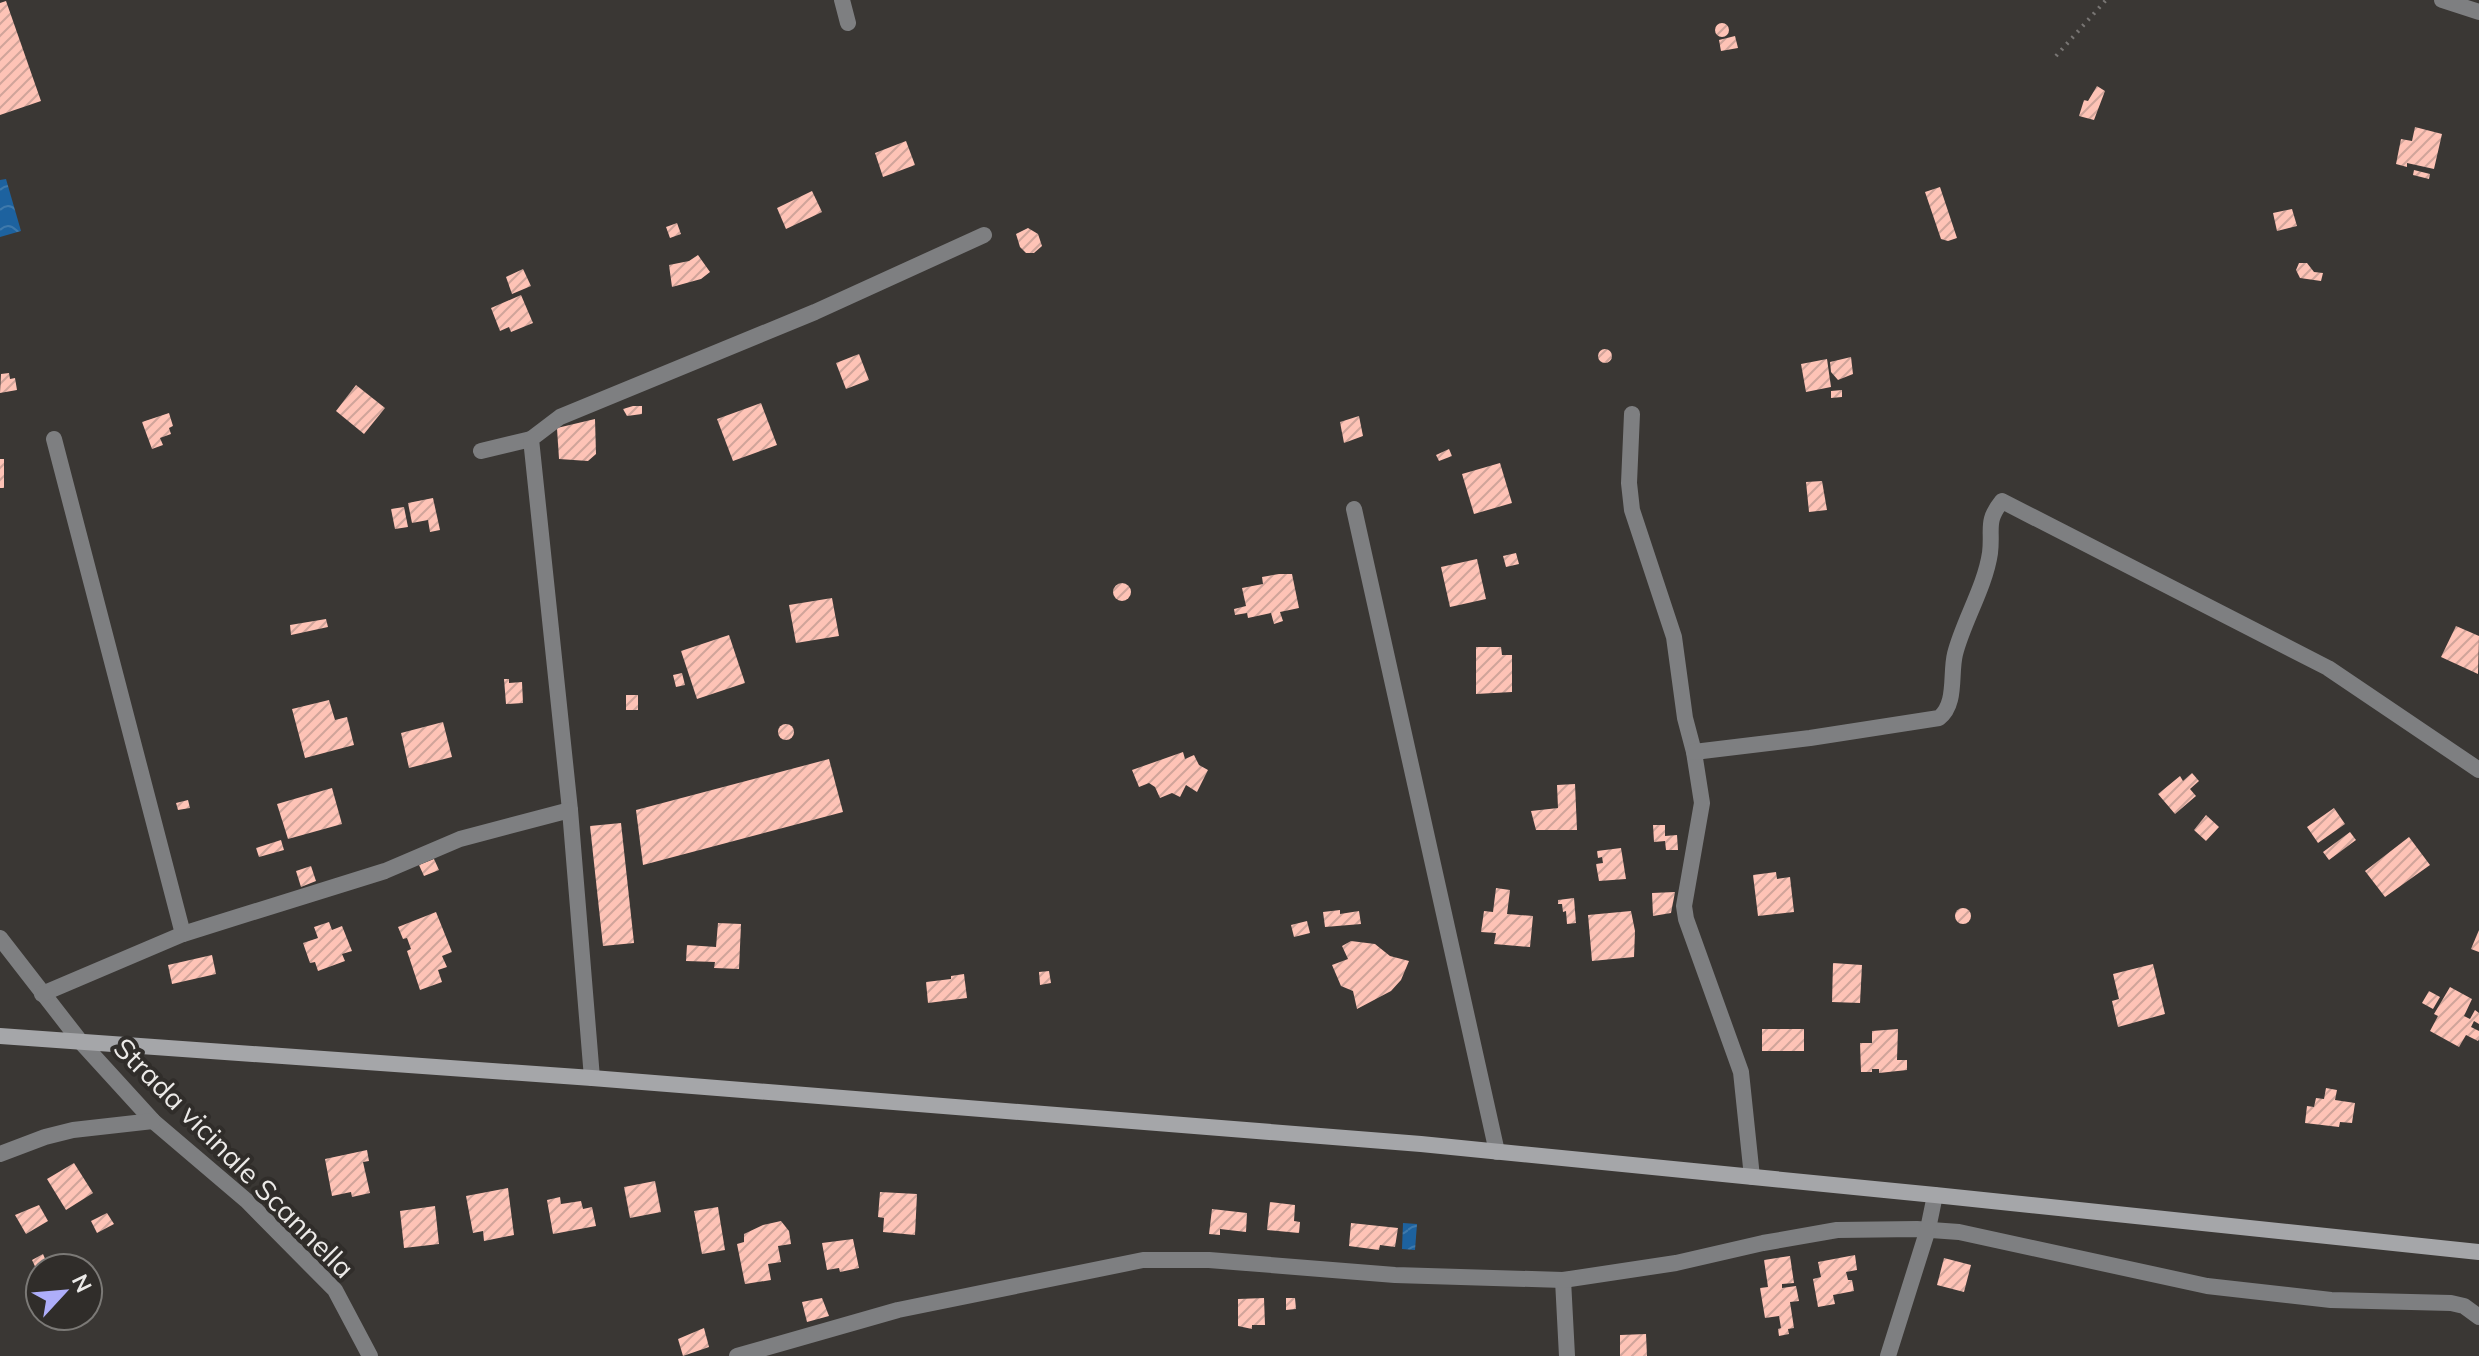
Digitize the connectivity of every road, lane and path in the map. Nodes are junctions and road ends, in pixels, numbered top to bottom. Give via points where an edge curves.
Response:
1 (842, 0) edge
2 (2106, 0) edge
3 (2442, 0) edge
4 (2479, 12) edge
5 (848, 23) dead end
6 (2056, 56) dead end
7 (984, 235) dead end
8 (1632, 414) dead end
9 (54, 439) dead end
10 (531, 439) junction
11 (481, 451) dead end
12 (1354, 509) dead end
13 (1694, 752) junction
14 (2479, 770) edge
15 (570, 810) junction
16 (183, 934) junction
17 (0, 938) edge
18 (42, 994) junction
19 (0, 1036) edge
20 (80, 1041) junction
21 (592, 1078) junction
22 (153, 1121) junction
23 (1497, 1152) junction
24 (0, 1154) edge
25 (1752, 1177) junction
26 (1935, 1195) junction
27 (1928, 1229) junction
28 (2479, 1252) edge
29 (1563, 1280) junction
30 (2479, 1317) edge
31 (370, 1356) edge
32 (737, 1356) edge
33 (1567, 1356) edge
34 (1888, 1356) edge

1 - 5 street
2 - 6 path
3 - 4 street
7 - 10 street via 815,312 560,417
8 - 13 street via 1632,510 1674,637
9 - 16 street
10 - 11 street
10 - 15 street
12 - 23 street
13 - 14 street via 1945,714 1955,653 1987,566 1992,514 2002,501 2328,668
13 - 25 street via 1702,803 1684,906 1741,1072
15 - 16 street via 460,839 385,871
15 - 21 street
16 - 18 street
17 - 18 street, Strada vicinale Scannella
18 - 20 street, Strada vicinale Scannella
19 - 20 main road
20 - 21 main road
20 - 22 street, Strada vicinale Scannella
21 - 23 main road
22 - 24 street via 73,1130
22 - 31 street, Strada vicinale Scannella via 247,1201 335,1290
23 - 25 main road
25 - 26 main road
26 - 27 street
26 - 28 main road
27 - 29 street via 1837,1230
27 - 30 street via 2207,1286 2331,1300 2451,1303
27 - 34 street
29 - 32 street via 1143,1260 898,1310
29 - 33 street

